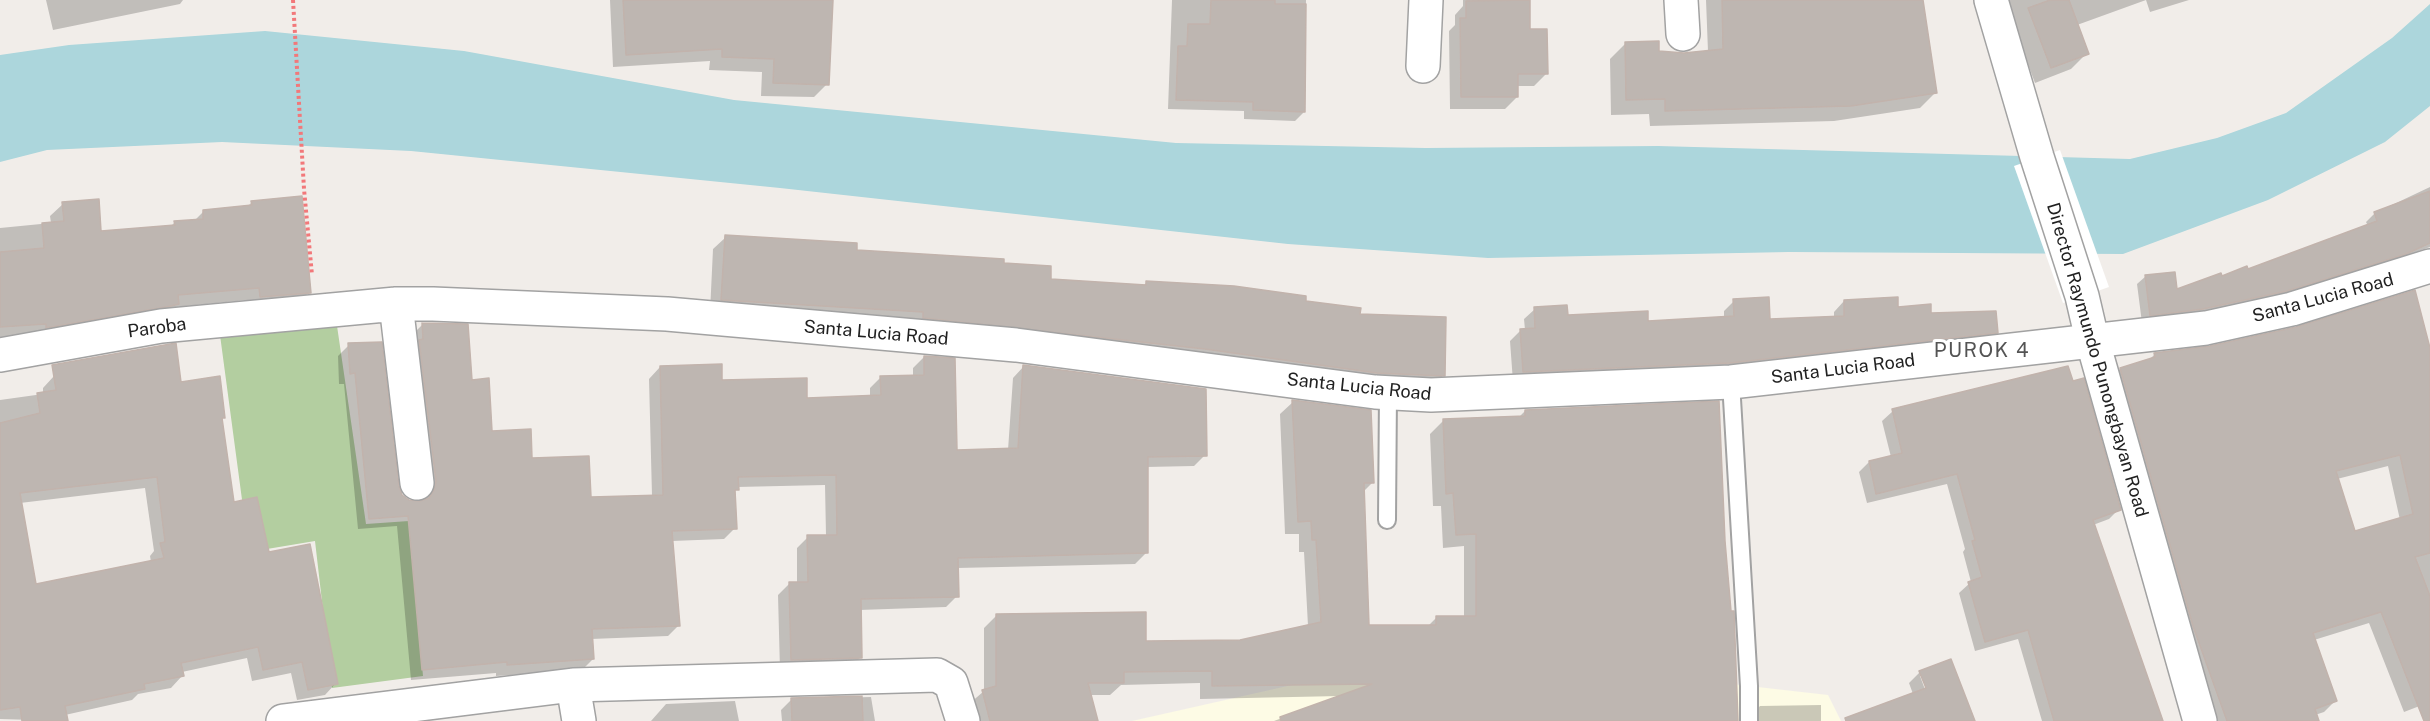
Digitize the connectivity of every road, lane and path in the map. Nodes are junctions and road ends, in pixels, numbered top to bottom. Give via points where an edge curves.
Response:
1 (1426, 0) edge
2 (1681, 0) edge
3 (1991, 0) edge
4 (294, 3) edge
5 (1683, 34) dead end
6 (1423, 66) dead end
7 (2430, 266) edge
8 (396, 304) junction
9 (315, 312) junction
10 (2092, 339) junction
11 (0, 355) edge
12 (1731, 382) junction
13 (1388, 393) junction
14 (417, 483) dead end
15 (1387, 519) dead end
16 (573, 685) junction
17 (283, 721) edge
18 (579, 721) edge
19 (963, 721) edge
20 (1749, 721) edge
21 (2200, 721) edge

1 - 6 street
2 - 5 street
3 - 10 street, Director Raymundo Punongbayan Road
4 - 9 path
7 - 10 street, Santa Lucia Road via 2292,309 2206,328
8 - 9 street, Santa Lucia Road
8 - 13 street, Santa Lucia Road via 667,314 1004,344
8 - 14 street
9 - 11 street, Paroba via 161,326
10 - 12 street, Santa Lucia Road
10 - 21 street, Director Raymundo Punongbayan Road
12 - 13 street, Santa Lucia Road via 1431,395
12 - 20 lane
13 - 15 lane
16 - 17 street
16 - 18 street
16 - 19 street via 937,675 951,683

